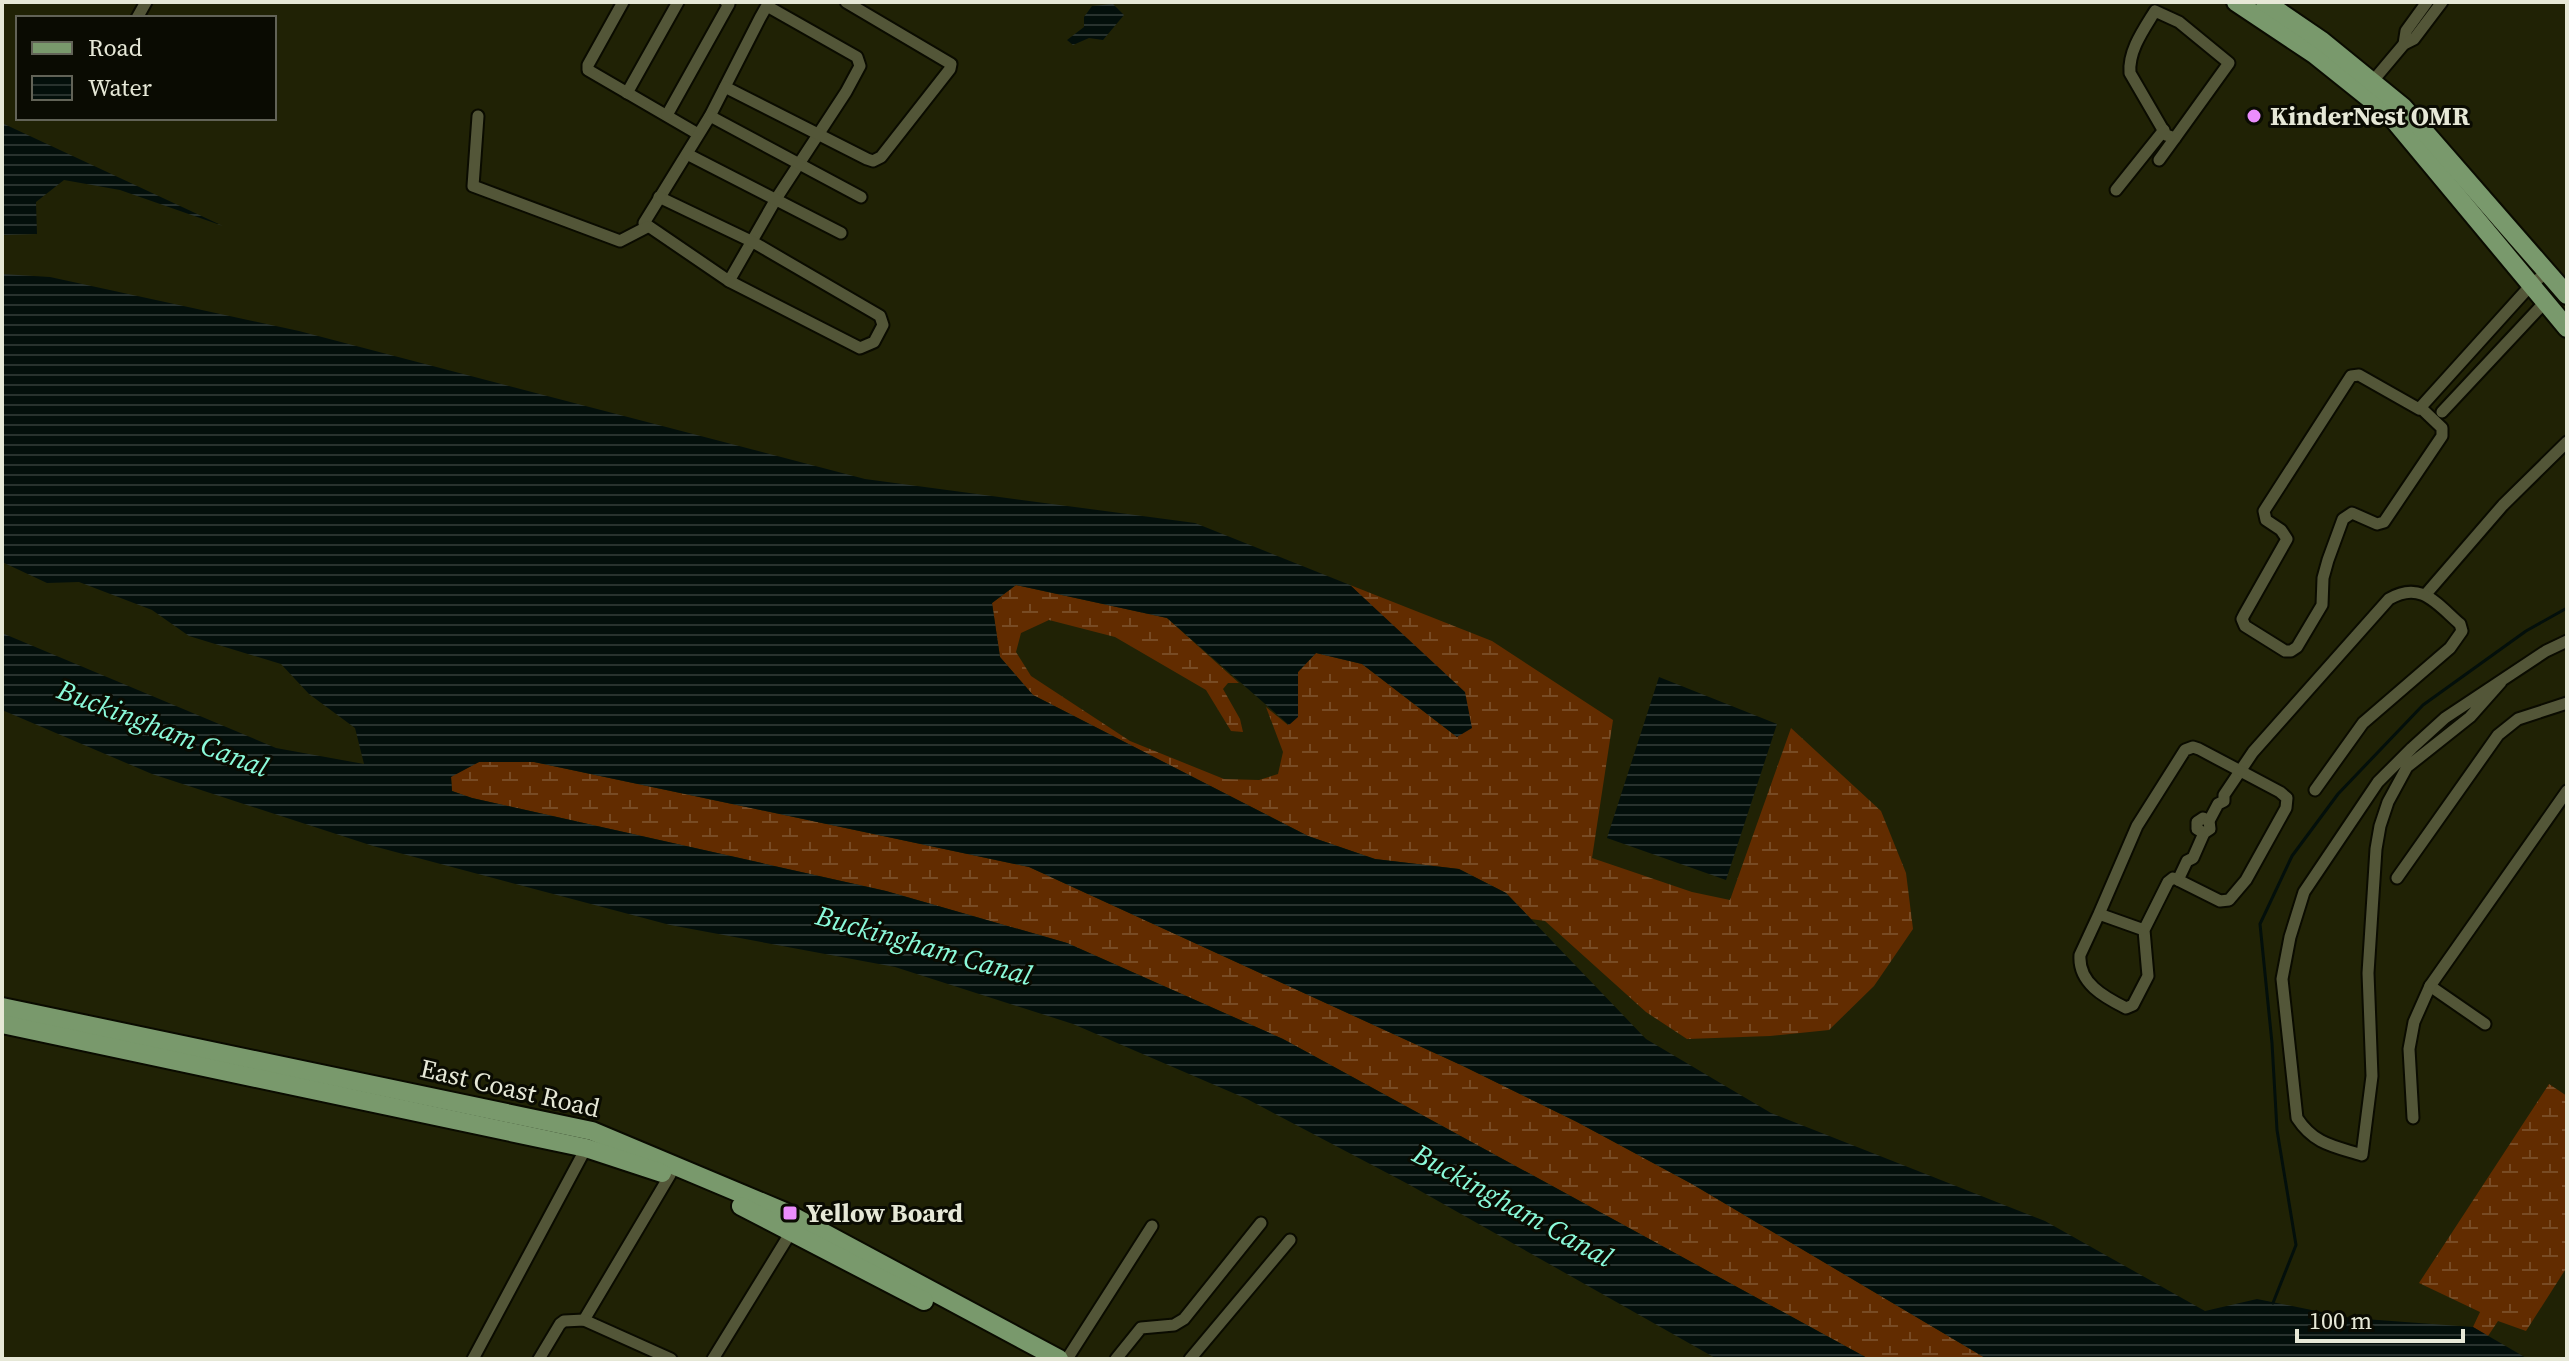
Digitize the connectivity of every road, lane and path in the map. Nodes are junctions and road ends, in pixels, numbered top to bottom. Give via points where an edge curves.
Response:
1 (623, 2) edge
2 (678, 2) edge
3 (846, 2) edge
4 (2236, 2) edge
5 (2427, 2) edge
6 (2442, 2) edge
7 (728, 3) edge
8 (768, 4) edge
9 (2275, 5) edge
10 (2158, 7) edge
11 (2404, 44) junction
12 (2372, 82) junction
13 (725, 87) junction
14 (627, 93) junction
15 (667, 115) junction
16 (478, 116) dead end
17 (710, 116) junction
18 (2164, 130) junction
19 (698, 134) junction
20 (817, 135) junction
21 (2175, 138) junction
22 (687, 154) junction
23 (2159, 160) dead end
24 (799, 163) junction
25 (2116, 190) dead end
26 (659, 197) junction
27 (861, 197) dead end
28 (776, 199) junction
29 (647, 227) junction
30 (841, 233) dead end
31 (753, 242) junction
32 (2547, 272) junction
33 (729, 281) junction
34 (2531, 285) junction
35 (2567, 295) edge
36 (2545, 302) junction
37 (2567, 328) edge
38 (2421, 408) junction
39 (2442, 412) dead end
40 (2567, 442) edge
41 (2426, 594) junction
42 (2567, 641) edge
43 (2501, 682) junction
44 (2567, 703) edge
45 (2237, 770) junction
46 (2315, 790) dead end
47 (2567, 791) edge
48 (2397, 878) dead end
49 (2174, 880) junction
50 (2099, 914) junction
51 (2144, 930) junction
52 (2430, 986) junction
53 (2, 1007) edge
54 (2, 1024) edge
55 (2485, 1024) dead end
56 (78, 1032) junction
57 (2413, 1118) dead end
58 (586, 1148) junction
59 (670, 1175) junction
60 (1261, 1223) dead end
61 (1152, 1226) dead end
62 (791, 1232) junction
63 (1290, 1240) dead end
64 (584, 1320) junction
65 (544, 1358) edge
66 (473, 1359) edge
67 (671, 1359) edge
68 (713, 1359) edge
69 (1041, 1359) edge
70 (1059, 1359) edge
71 (1067, 1359) edge
72 (1116, 1359) edge
73 (1190, 1359) edge

1 - 14 street via 587,68
2 - 14 street
3 - 20 street via 951,66 877,160
4 - 34 main road via 2314,54 2389,114
5 - 11 street via 2406,31
6 - 11 street via 2414,39
7 - 15 street
8 - 13 street
8 - 20 street via 860,60
9 - 12 main road
10 - 18 street via 2129,66
10 - 21 street via 2229,63
11 - 12 street
12 - 32 main road via 2403,107
13 - 17 street
13 - 20 street
14 - 15 street
15 - 19 street
16 - 29 street via 473,186 620,241
17 - 19 street
17 - 24 street
18 - 21 street
18 - 25 street
19 - 22 street
20 - 24 street
21 - 23 street
22 - 26 street
22 - 28 street
24 - 27 street
24 - 28 street
26 - 29 street via 645,220
26 - 31 street
28 - 30 street
28 - 31 street
29 - 33 street
31 - 33 street
31 - 33 street via 880,316 883,325 874,342 860,348
32 - 34 street
32 - 35 main road
34 - 36 main road
34 - 38 street
36 - 37 main road
36 - 39 street
38 - 38 street via 2359,375 2351,376 2264,511 2266,520 2287,539 2242,619 2245,626 2285,651 2297,647 2322,605 2326,569 2343,519 2352,513 2384,522 2442,436 2442,428
40 - 41 street via 2503,505
41 - 45 street via 2409,592 2389,599
41 - 46 street via 2460,624 2461,635 2363,723
42 - 43 street
43 - 43 street via 2445,718 2378,782 2304,892 2282,979 2297,1118 2316,1141 2362,1155 2372,1076 2368,973 2376,849 2388,802 2415,759 2470,717
44 - 48 street via 2518,719 2498,735
45 - 49 street via 2206,820 2210,829 2201,832
45 - 49 street via 2288,801 2246,880 2226,901
45 - 50 street via 2199,749 2185,750 2137,826
47 - 52 street
49 - 51 street
50 - 51 street
50 - 51 street via 2080,962 2091,987 2126,1008 2136,1001 2148,976
52 - 55 street
52 - 57 street via 2409,1049
53 - 56 main road, East Coast Road
54 - 56 main road, East Coast Road
56 - 58 main road, East Coast Road
56 - 70 main road, East Coast Road via 592,1131 785,1212
58 - 59 main road, East Coast Road
58 - 66 street
59 - 62 main road, East Coast Road
59 - 64 street
60 - 72 street via 1184,1319 1141,1328
61 - 71 street
62 - 68 street
62 - 69 main road, East Coast Road
63 - 73 street
64 - 65 street via 560,1324
64 - 67 street

